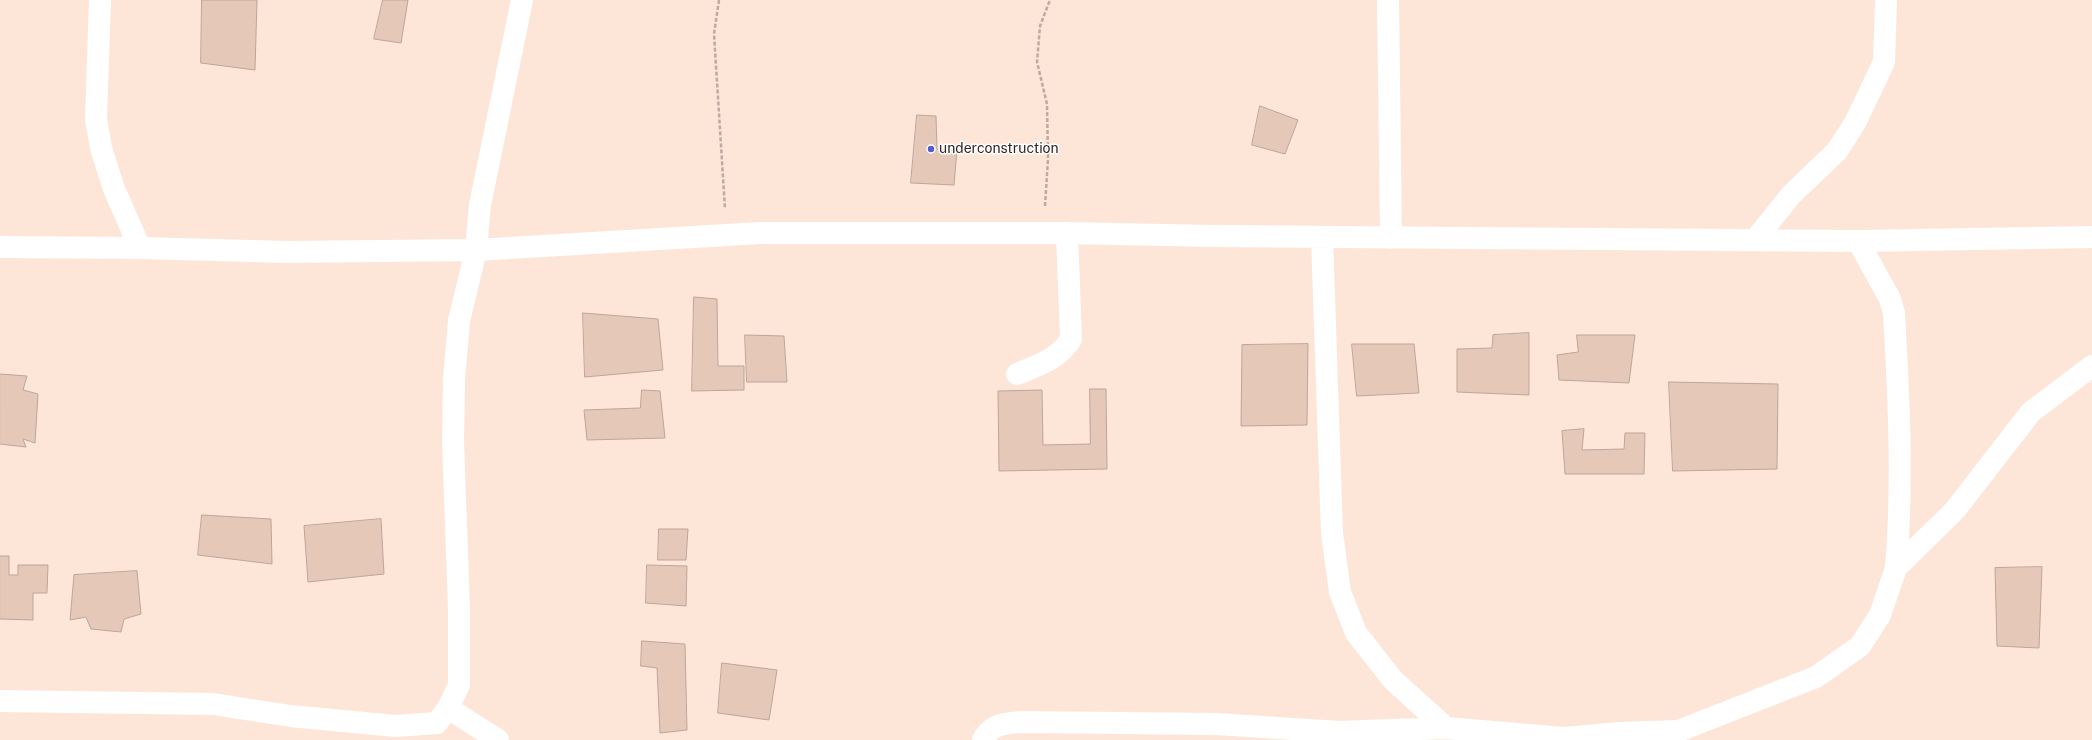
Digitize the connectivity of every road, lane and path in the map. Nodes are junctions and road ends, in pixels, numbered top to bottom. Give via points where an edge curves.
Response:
1 (100, 0) edge
2 (522, 0) edge
3 (719, 0) edge
4 (1050, 0) edge
5 (1388, 0) edge
6 (1886, 0) edge
7 (1044, 233) junction
8 (1067, 233) junction
9 (727, 235) junction
10 (1322, 237) junction
11 (2092, 237) edge
12 (1391, 238) junction
13 (1754, 240) junction
14 (1858, 241) junction
15 (0, 247) edge
16 (140, 248) junction
17 (476, 250) junction
18 (2092, 366) edge
19 (1017, 374) dead end
20 (1896, 568) junction
21 (0, 701) edge
22 (448, 708) junction
23 (1446, 728) junction
24 (1674, 736) edge
25 (498, 740) edge
26 (983, 740) edge

1 - 16 street via 96,119 99,141 114,189
2 - 17 street via 480,205
3 - 9 path via 714,34
4 - 7 path via 1040,26 1038,62 1047,104 1048,159
5 - 12 street
6 - 13 street via 1884,62 1855,123 1837,151 1791,195
7 - 8 street
7 - 9 street
8 - 10 street
8 - 19 street via 1071,339 1057,356
9 - 17 street
10 - 12 street
10 - 23 street via 1332,533 1340,592 1356,633 1393,680
11 - 14 street
12 - 13 street
13 - 14 street
14 - 20 street via 1890,299 1894,313 1901,453
15 - 16 street
16 - 17 street via 288,252
17 - 22 street via 459,321 454,379 453,441 460,661 459,685
18 - 20 street via 2031,412 1955,510
20 - 24 street via 1880,615 1860,646 1816,677
21 - 22 street via 213,704 290,716 396,726 437,723
22 - 25 street
23 - 24 street via 1564,738 1620,733
23 - 26 street via 1340,732 1216,724 1021,722 999,725 987,731

